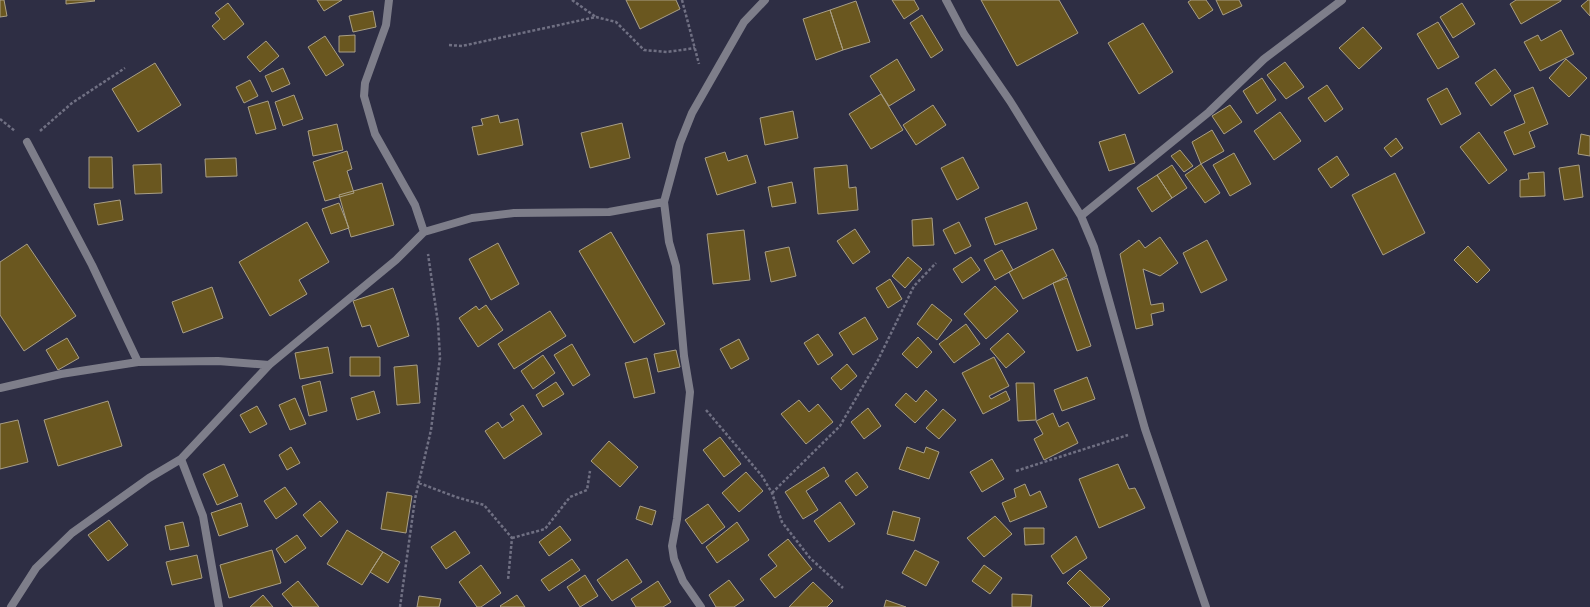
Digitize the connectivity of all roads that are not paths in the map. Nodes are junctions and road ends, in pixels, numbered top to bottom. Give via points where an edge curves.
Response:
1 (389, 0) edge
2 (765, 0) edge
3 (946, 0) edge
4 (1342, 0) edge
5 (27, 142) road end
6 (664, 202) junction
7 (1081, 216) junction
8 (424, 232) junction
9 (138, 362) junction
10 (269, 365) junction
11 (0, 388) edge
12 (182, 459) junction
13 (11, 607) edge
14 (219, 607) edge
15 (701, 607) edge
16 (1206, 607) edge

1 - 8 street via 386,25 365,83 364,96 375,134 415,205
2 - 6 street via 744,22 692,113 680,142
3 - 7 street via 964,34
4 - 7 street via 1270,54 1209,112
5 - 9 street via 88,258
6 - 8 street via 610,212 514,213 472,218
6 - 15 street via 669,242 676,266 690,392 672,546 683,581
7 - 16 street via 1094,247 1145,429
8 - 10 street via 396,260
9 - 10 street via 218,361
9 - 11 street via 61,374
10 - 12 street
12 - 13 street via 149,478 72,533 36,568
12 - 14 street via 202,516

